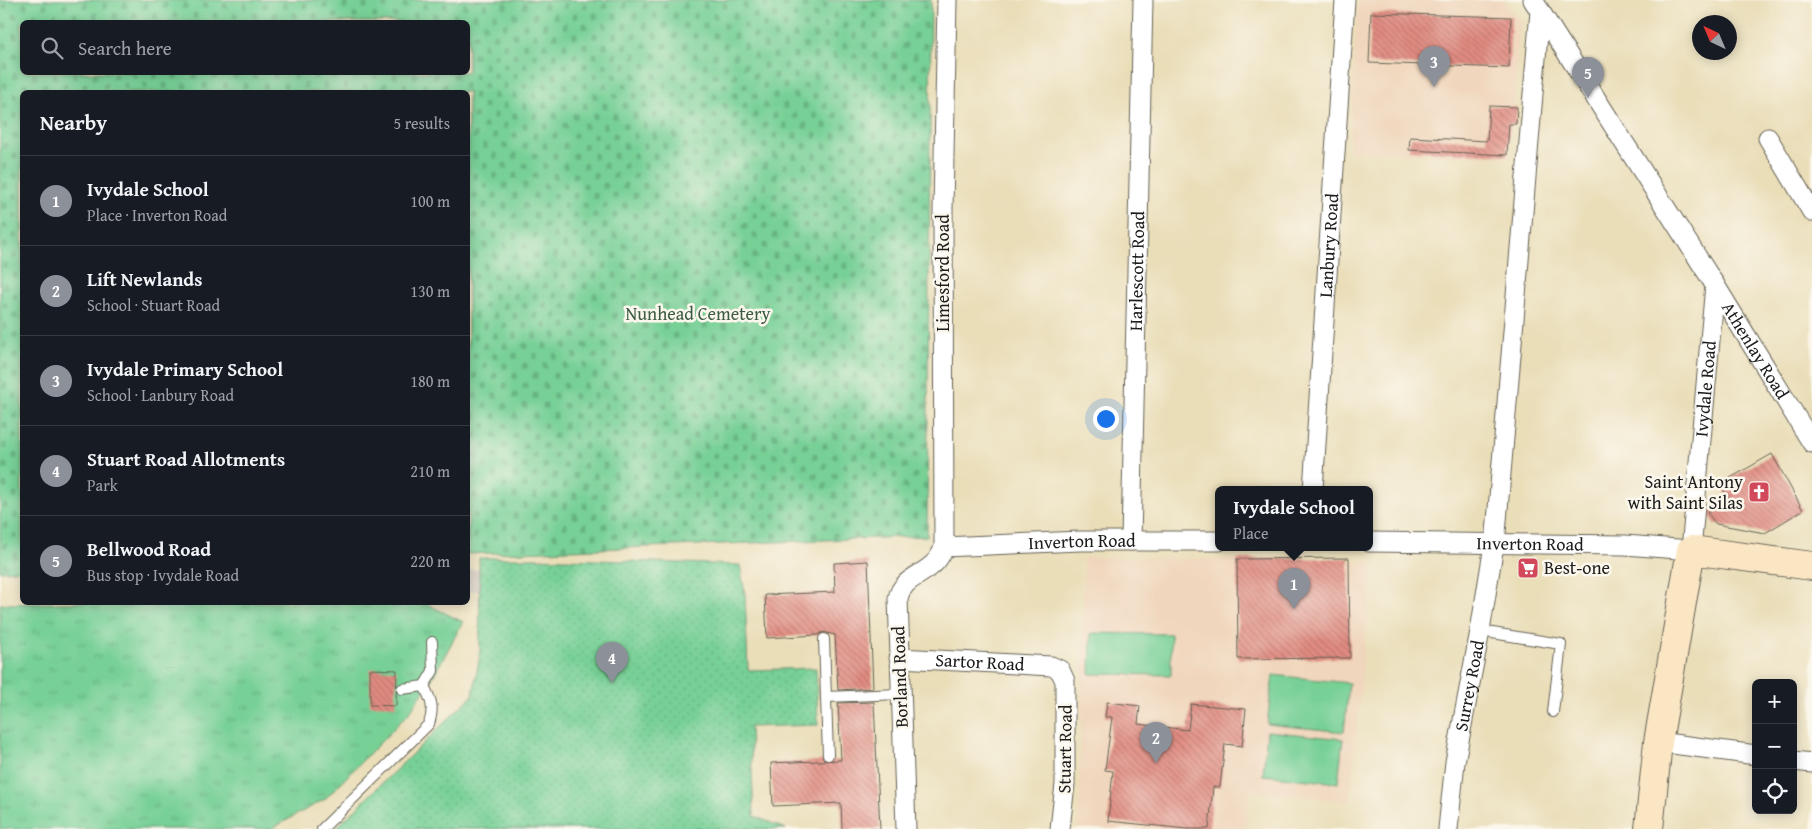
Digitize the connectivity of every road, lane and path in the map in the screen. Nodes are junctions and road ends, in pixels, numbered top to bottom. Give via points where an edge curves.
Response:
1 (947, 0) edge
2 (1143, 0) edge
3 (1345, 0) edge
4 (1537, 6) edge
5 (1768, 138) dead end
6 (1812, 212) edge
7 (1715, 285) junction
8 (1812, 443) edge
9 (1313, 486) edge
10 (1131, 541) junction
11 (1215, 541) edge
12 (1373, 542) edge
13 (1494, 544) junction
14 (944, 547) junction
15 (1691, 550) junction
16 (1812, 566) edge
17 (1480, 631) junction
18 (824, 639) dead end
19 (432, 642) dead end
20 (899, 658) junction
21 (1060, 670) joint
22 (424, 686) junction
23 (402, 689) dead end
24 (900, 694) junction
25 (826, 697) junction
26 (1553, 712) dead end
27 (1658, 742) junction
28 (828, 755) dead end
29 (1752, 755) edge
30 (1797, 761) edge
31 (1812, 763) edge
32 (322, 829) edge
33 (906, 829) edge
34 (1060, 829) edge
35 (1448, 829) edge
36 (1649, 829) edge

1 - 14 street, Limesford Road via 943,209
2 - 10 street, Harlescott Road
3 - 9 street, Lanbury Road
4 - 7 street
4 - 13 street, Surrey Road
5 - 6 street
7 - 8 street, Athenlay Road
7 - 15 street, Ivydale Road
10 - 11 street, Inverton Road
10 - 14 street, Inverton Road
12 - 13 street, Inverton Road
13 - 15 street, Inverton Road via 1625,545
13 - 17 street, Surrey Road
14 - 20 street, Borland Road via 936,564 900,590
15 - 16 street
15 - 27 street, Ivydale Road
17 - 26 lane via 1561,644
17 - 35 street, Surrey Road via 1455,762
18 - 25 lane
19 - 22 lane via 434,671
20 - 21 street, Sartor Road via 1051,666
20 - 24 street, Borland Road
21 - 34 street, Stuart Road via 1065,681 1065,784
22 - 23 lane
22 - 32 lane via 432,702 429,724
24 - 25 lane
24 - 33 street, Borland Road
25 - 28 lane
27 - 29 street
27 - 36 street, Ivydale Road
30 - 31 street

